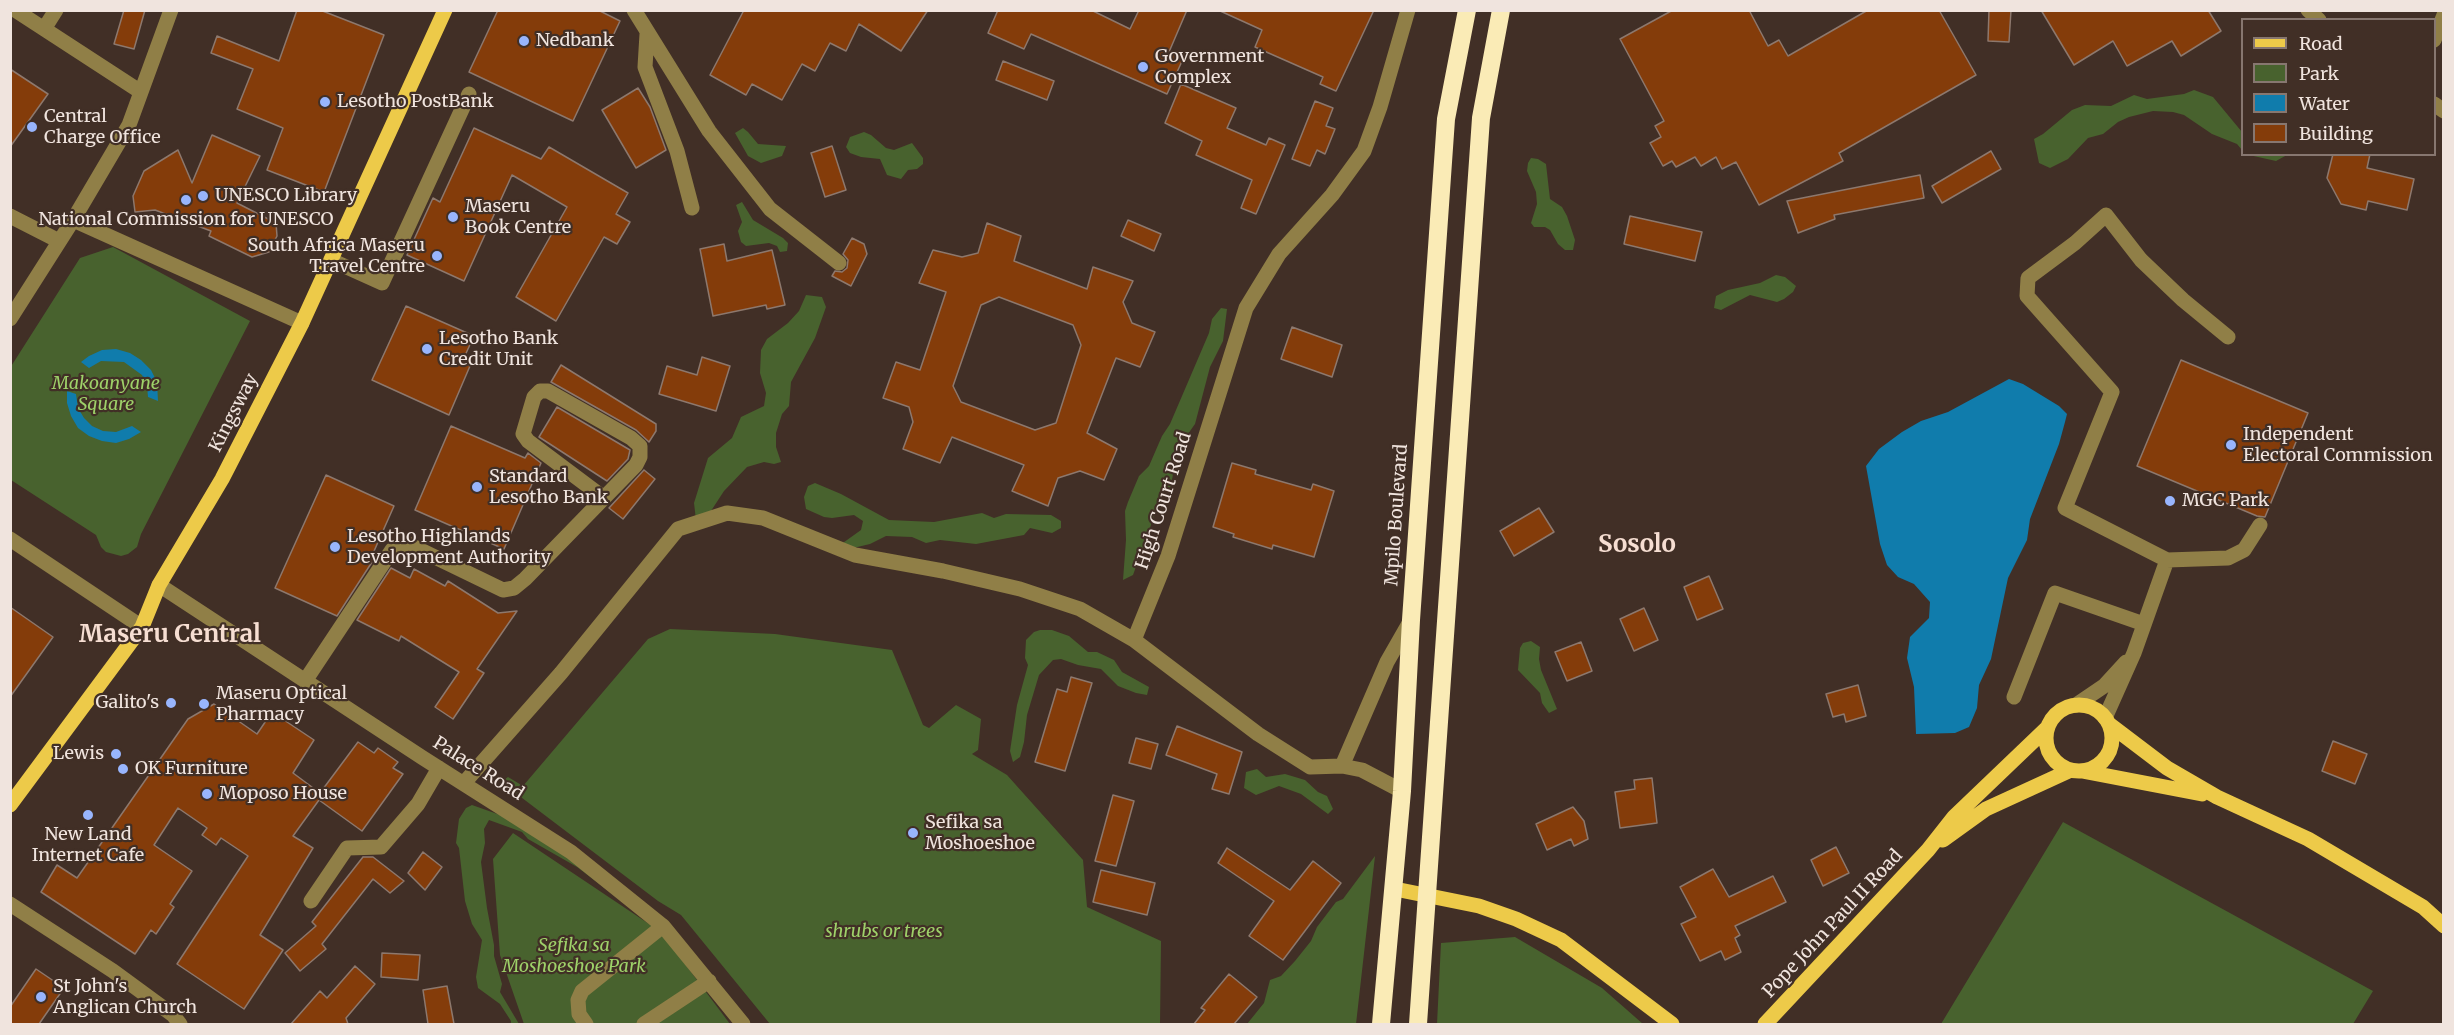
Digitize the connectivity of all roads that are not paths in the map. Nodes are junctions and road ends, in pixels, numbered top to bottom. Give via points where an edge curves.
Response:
1 (15, 10) edge
2 (56, 10) edge
3 (171, 10) edge
4 (445, 10) edge
5 (634, 10) edge
6 (1408, 10) edge
7 (1467, 10) edge
8 (1501, 10) edge
9 (2444, 15) edge
10 (44, 29) junction
11 (647, 34) junction
12 (2436, 35) edge
13 (141, 92) junction
14 (469, 94) dead end
15 (692, 208) dead end
16 (10, 216) edge
17 (73, 220) junction
18 (59, 242) junction
19 (331, 260) junction
20 (839, 263) dead end
21 (10, 318) edge
22 (302, 323) junction
23 (2228, 337) dead end
24 (604, 498) junction
25 (2260, 525) dead end
26 (10, 539) edge
27 (2167, 560) junction
28 (159, 585) junction
29 (1411, 620) junction
30 (2144, 624) junction
31 (142, 627) junction
32 (1134, 640) junction
33 (2134, 652) junction
34 (305, 681) junction
35 (2014, 697) dead end
36 (2076, 705) junction
37 (2107, 721) junction
38 (2047, 728) junction
39 (1342, 766) junction
40 (439, 768) junction
41 (2076, 771) junction
42 (465, 783) junction
43 (1402, 790) junction
44 (2217, 797) junction
45 (10, 805) edge
46 (1928, 850) junction
47 (1395, 889) junction
48 (1429, 896) junction
49 (311, 901) dead end
50 (10, 904) edge
51 (663, 926) junction
52 (2444, 926) edge
53 (709, 981) junction
54 (180, 1024) edge
55 (586, 1024) edge
56 (644, 1024) edge
57 (743, 1024) edge
58 (1381, 1024) edge
59 (1419, 1024) edge
60 (1672, 1024) edge
61 (1766, 1024) edge

1 - 10 street
2 - 10 street
3 - 13 street
4 - 19 main road, Kingsway
5 - 11 street
6 - 32 street, High Court Road via 1364,151 1332,195 1279,254 1246,308 1168,556
7 - 29 highway, Mpilo Boulevard via 1446,119
8 - 48 highway via 1481,118
9 - 12 street
10 - 13 street
11 - 15 street via 645,67 678,151
11 - 20 street via 709,131 770,209
13 - 17 street via 129,125
14 - 19 street via 382,283
16 - 18 street
17 - 18 street
17 - 22 street
18 - 21 street
19 - 22 main road, Kingsway
22 - 28 main road, Kingsway via 222,478
23 - 27 street via 2141,260 2106,215 2028,278 2027,296 2112,392 2065,508
24 - 24 street via 636,465 640,446 548,391 540,391 534,397 523,434
24 - 34 street via 514,588 503,590 406,543 392,550
25 - 27 street via 2244,550 2229,558
26 - 31 street
27 - 30 street
28 - 31 main road, Kingsway
28 - 34 street, Palace Road
29 - 39 street via 1387,663
29 - 43 highway, Mpilo Boulevard
30 - 33 street
30 - 35 street via 2055,593
31 - 45 main road, Kingsway
32 - 39 street via 1258,734 1310,767
32 - 42 street via 1080,609 1020,589 943,570 855,555 763,518 727,513 678,529
33 - 36 street via 2104,686
33 - 37 street
34 - 40 street, Palace Road
36 - 37 main road via 2098,711
36 - 38 main road via 2058,712
37 - 41 main road via 2112,735 2107,755 2091,769
37 - 44 main road via 2167,768
38 - 41 main road via 2048,749 2053,759
38 - 46 main road, Pope John Paul II Road via 1954,817
39 - 43 street via 1362,770
40 - 42 street, Palace Road
40 - 49 street via 418,804 381,847 347,848
41 - 44 main road
41 - 46 main road, Pope John Paul II Road via 1986,809
42 - 51 street, Palace Road via 571,852
43 - 47 highway, Mpilo Boulevard
44 - 52 main road via 2308,839 2423,907
46 - 61 main road, Pope John Paul II Road
47 - 48 main road
47 - 58 highway, Mpilo Boulevard
48 - 59 highway
48 - 60 main road via 1479,906 1561,940
50 - 54 street via 122,978
51 - 53 street, Palace Road
51 - 55 street via 582,992 579,1014
53 - 56 street
53 - 57 street, Palace Road

